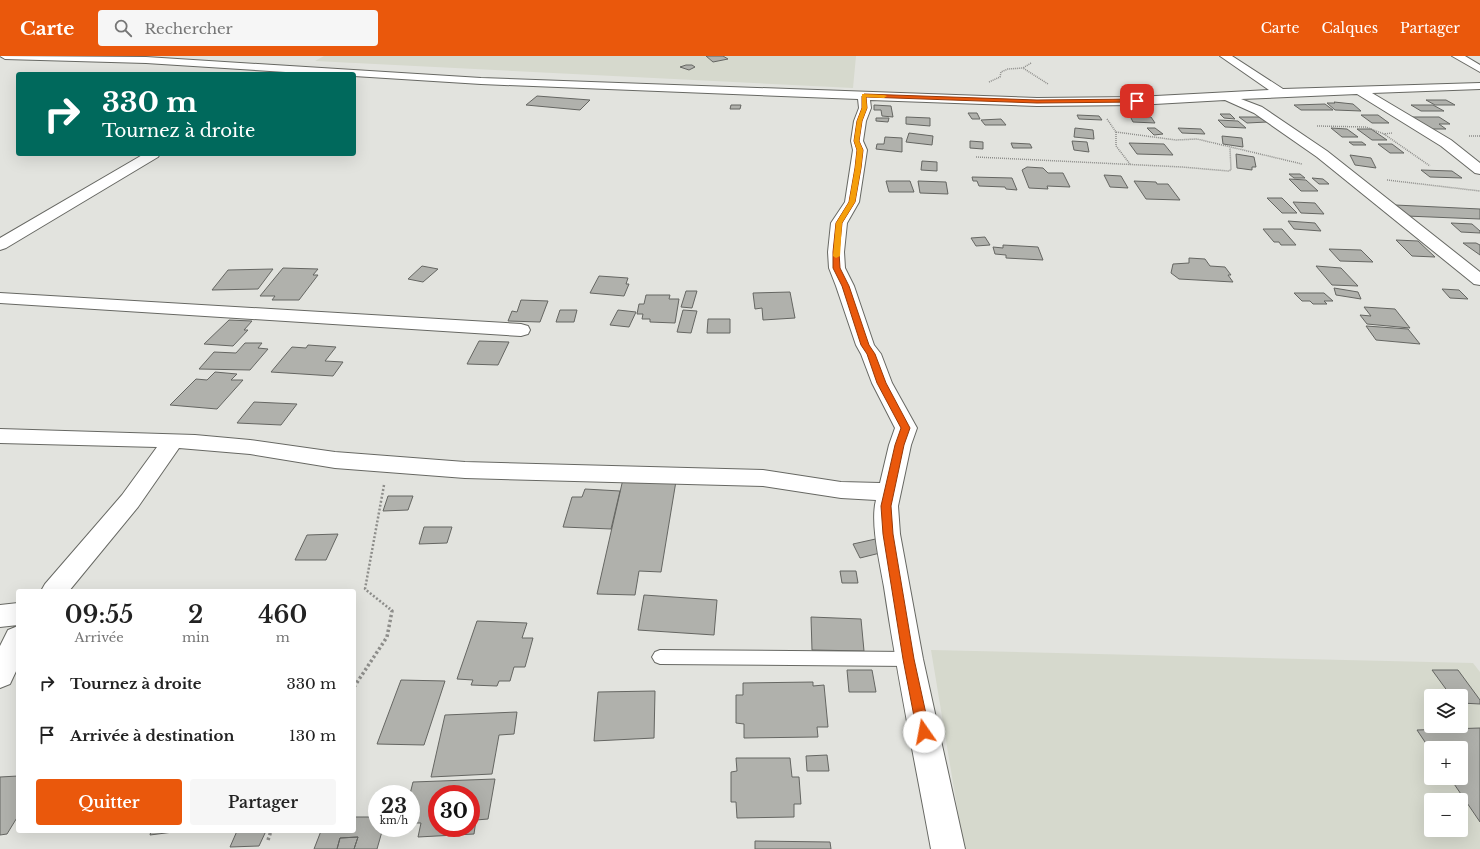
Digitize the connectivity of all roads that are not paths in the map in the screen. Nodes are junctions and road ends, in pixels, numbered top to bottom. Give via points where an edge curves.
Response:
1 (5, 56) edge
2 (1225, 56) edge
3 (1457, 56) edge
4 (150, 58) edge
5 (1480, 69) edge
6 (289, 71) edge
7 (308, 72) edge
8 (356, 74) edge
9 (1480, 86) edge
10 (1359, 90) junction
11 (1281, 93) junction
12 (864, 96) junction
13 (1228, 96) junction
14 (150, 156) edge
15 (1480, 170) edge
16 (0, 245) edge
17 (1480, 280) edge
18 (0, 298) edge
19 (521, 330) dead end
20 (0, 436) edge
21 (172, 441) junction
22 (890, 492) junction
23 (56, 589) edge
24 (16, 614) edge
25 (0, 616) edge
26 (16, 642) edge
27 (660, 657) dead end
28 (909, 659) junction
29 (0, 674) edge
30 (948, 849) edge

1 - 4 street
2 - 11 street
3 - 5 street
4 - 6 street
6 - 7 street
8 - 12 street
9 - 10 street
10 - 11 street
10 - 15 street via 1446,143
11 - 13 street
12 - 13 street via 1086,102
12 - 22 street via 865,108 857,141 860,150 858,168 852,202 839,223 837,268 865,345 906,428
13 - 17 street via 1258,110 1286,129
14 - 16 street
18 - 19 street
20 - 21 street
21 - 22 street via 250,447 335,460 465,470 763,478 841,490
21 - 23 street via 130,500
22 - 28 street via 886,506 888,534
24 - 25 street
26 - 29 street
27 - 28 lane
28 - 30 street

